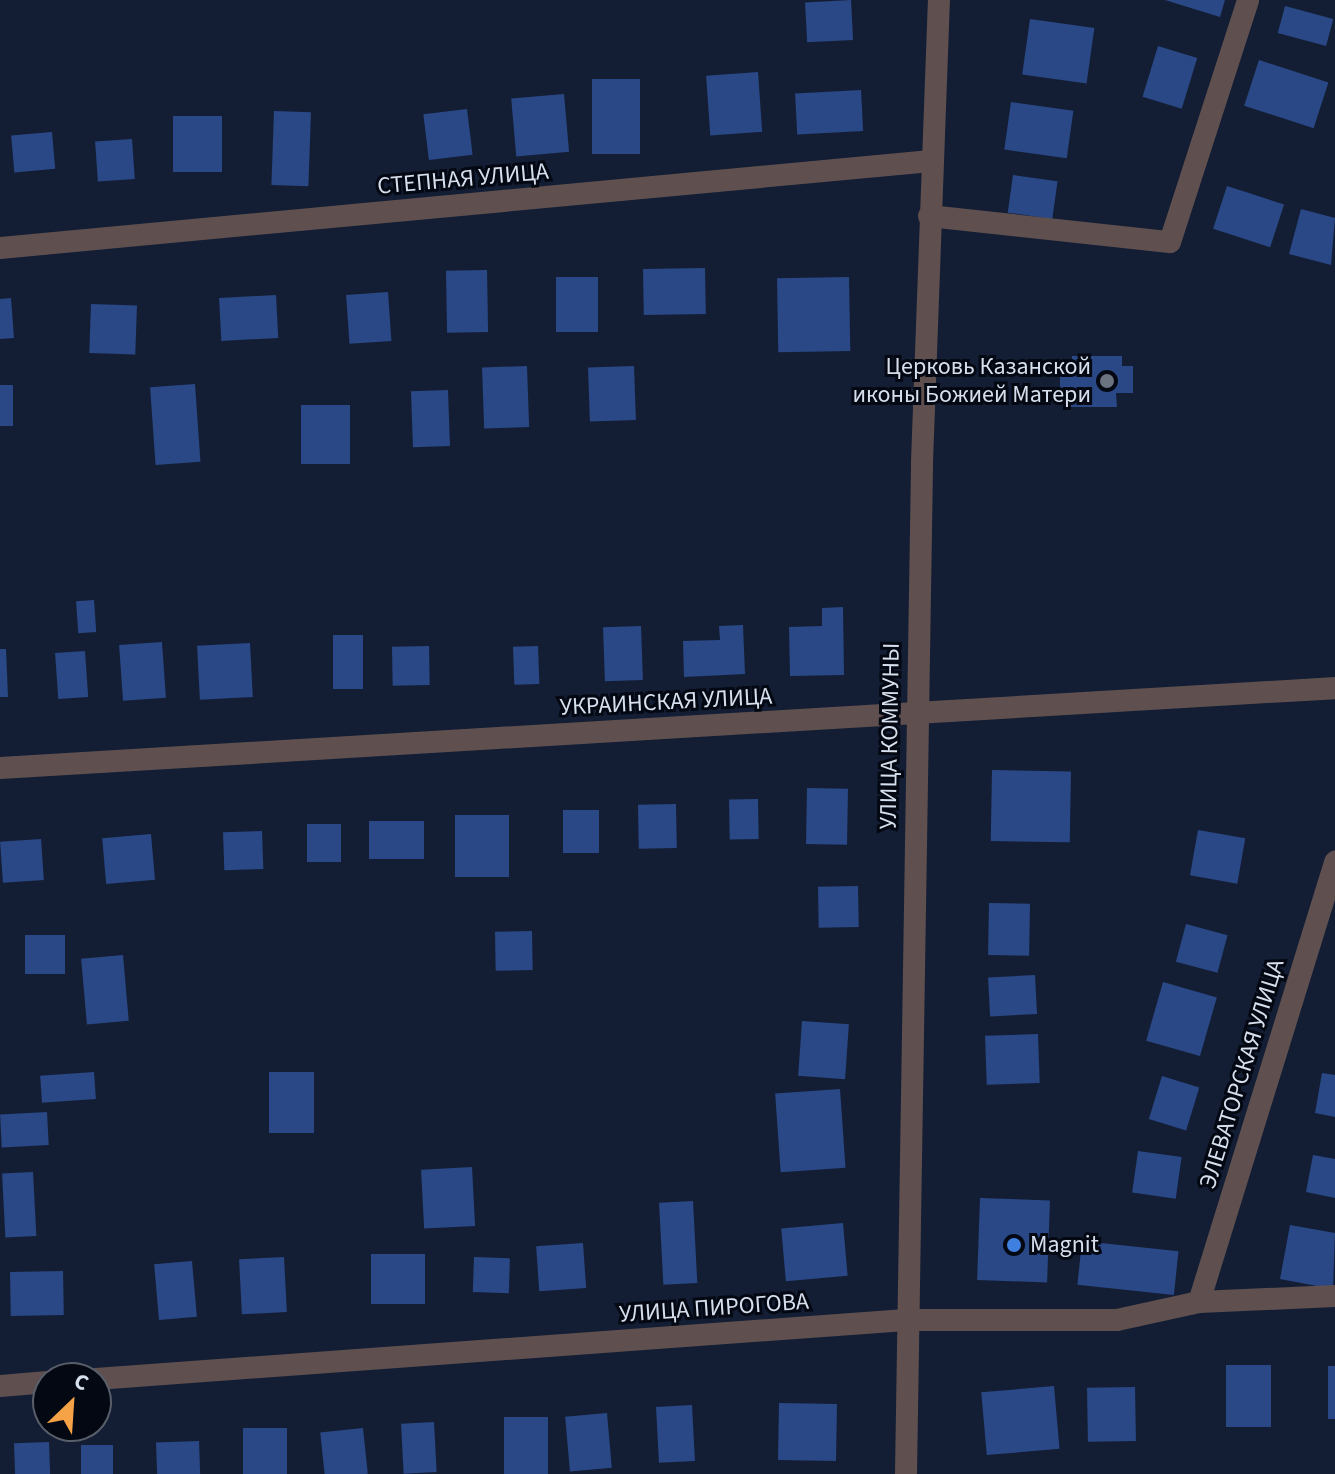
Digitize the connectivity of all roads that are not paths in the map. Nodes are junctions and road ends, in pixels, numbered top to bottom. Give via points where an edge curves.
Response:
1 (939, 0) edge
2 (1248, 0) edge
3 (931, 161) junction
4 (929, 216) junction
5 (0, 248) edge
6 (1335, 688) edge
7 (916, 713) junction
8 (0, 768) edge
9 (1335, 862) edge
10 (1335, 1296) edge
11 (1199, 1302) junction
12 (906, 1320) junction
13 (112, 1378) edge
14 (32, 1383) edge
15 (0, 1386) edge
16 (906, 1474) edge

1 - 3 street, УЛИЦА КОММУНЫ
2 - 4 street via 1170,242
3 - 4 street, УЛИЦА КОММУНЫ
3 - 5 street, СТЕПНАЯ УЛИЦА
4 - 7 street, УЛИЦА КОММУНЫ
6 - 7 street, УКРАИНСКАЯ УЛИЦА
7 - 8 street, УКРАИНСКАЯ УЛИЦА
7 - 12 street, УЛИЦА КОММУНЫ
9 - 11 street, ЭЛЕВАТОРСКАЯ УЛИЦА
10 - 11 street, УЛИЦА ПИРОГОВА
11 - 12 street, УЛИЦА ПИРОГОВА via 1117,1320
12 - 13 street, УЛИЦА ПИРОГОВА
12 - 16 street, УЛИЦА КОММУНЫ
14 - 15 street

